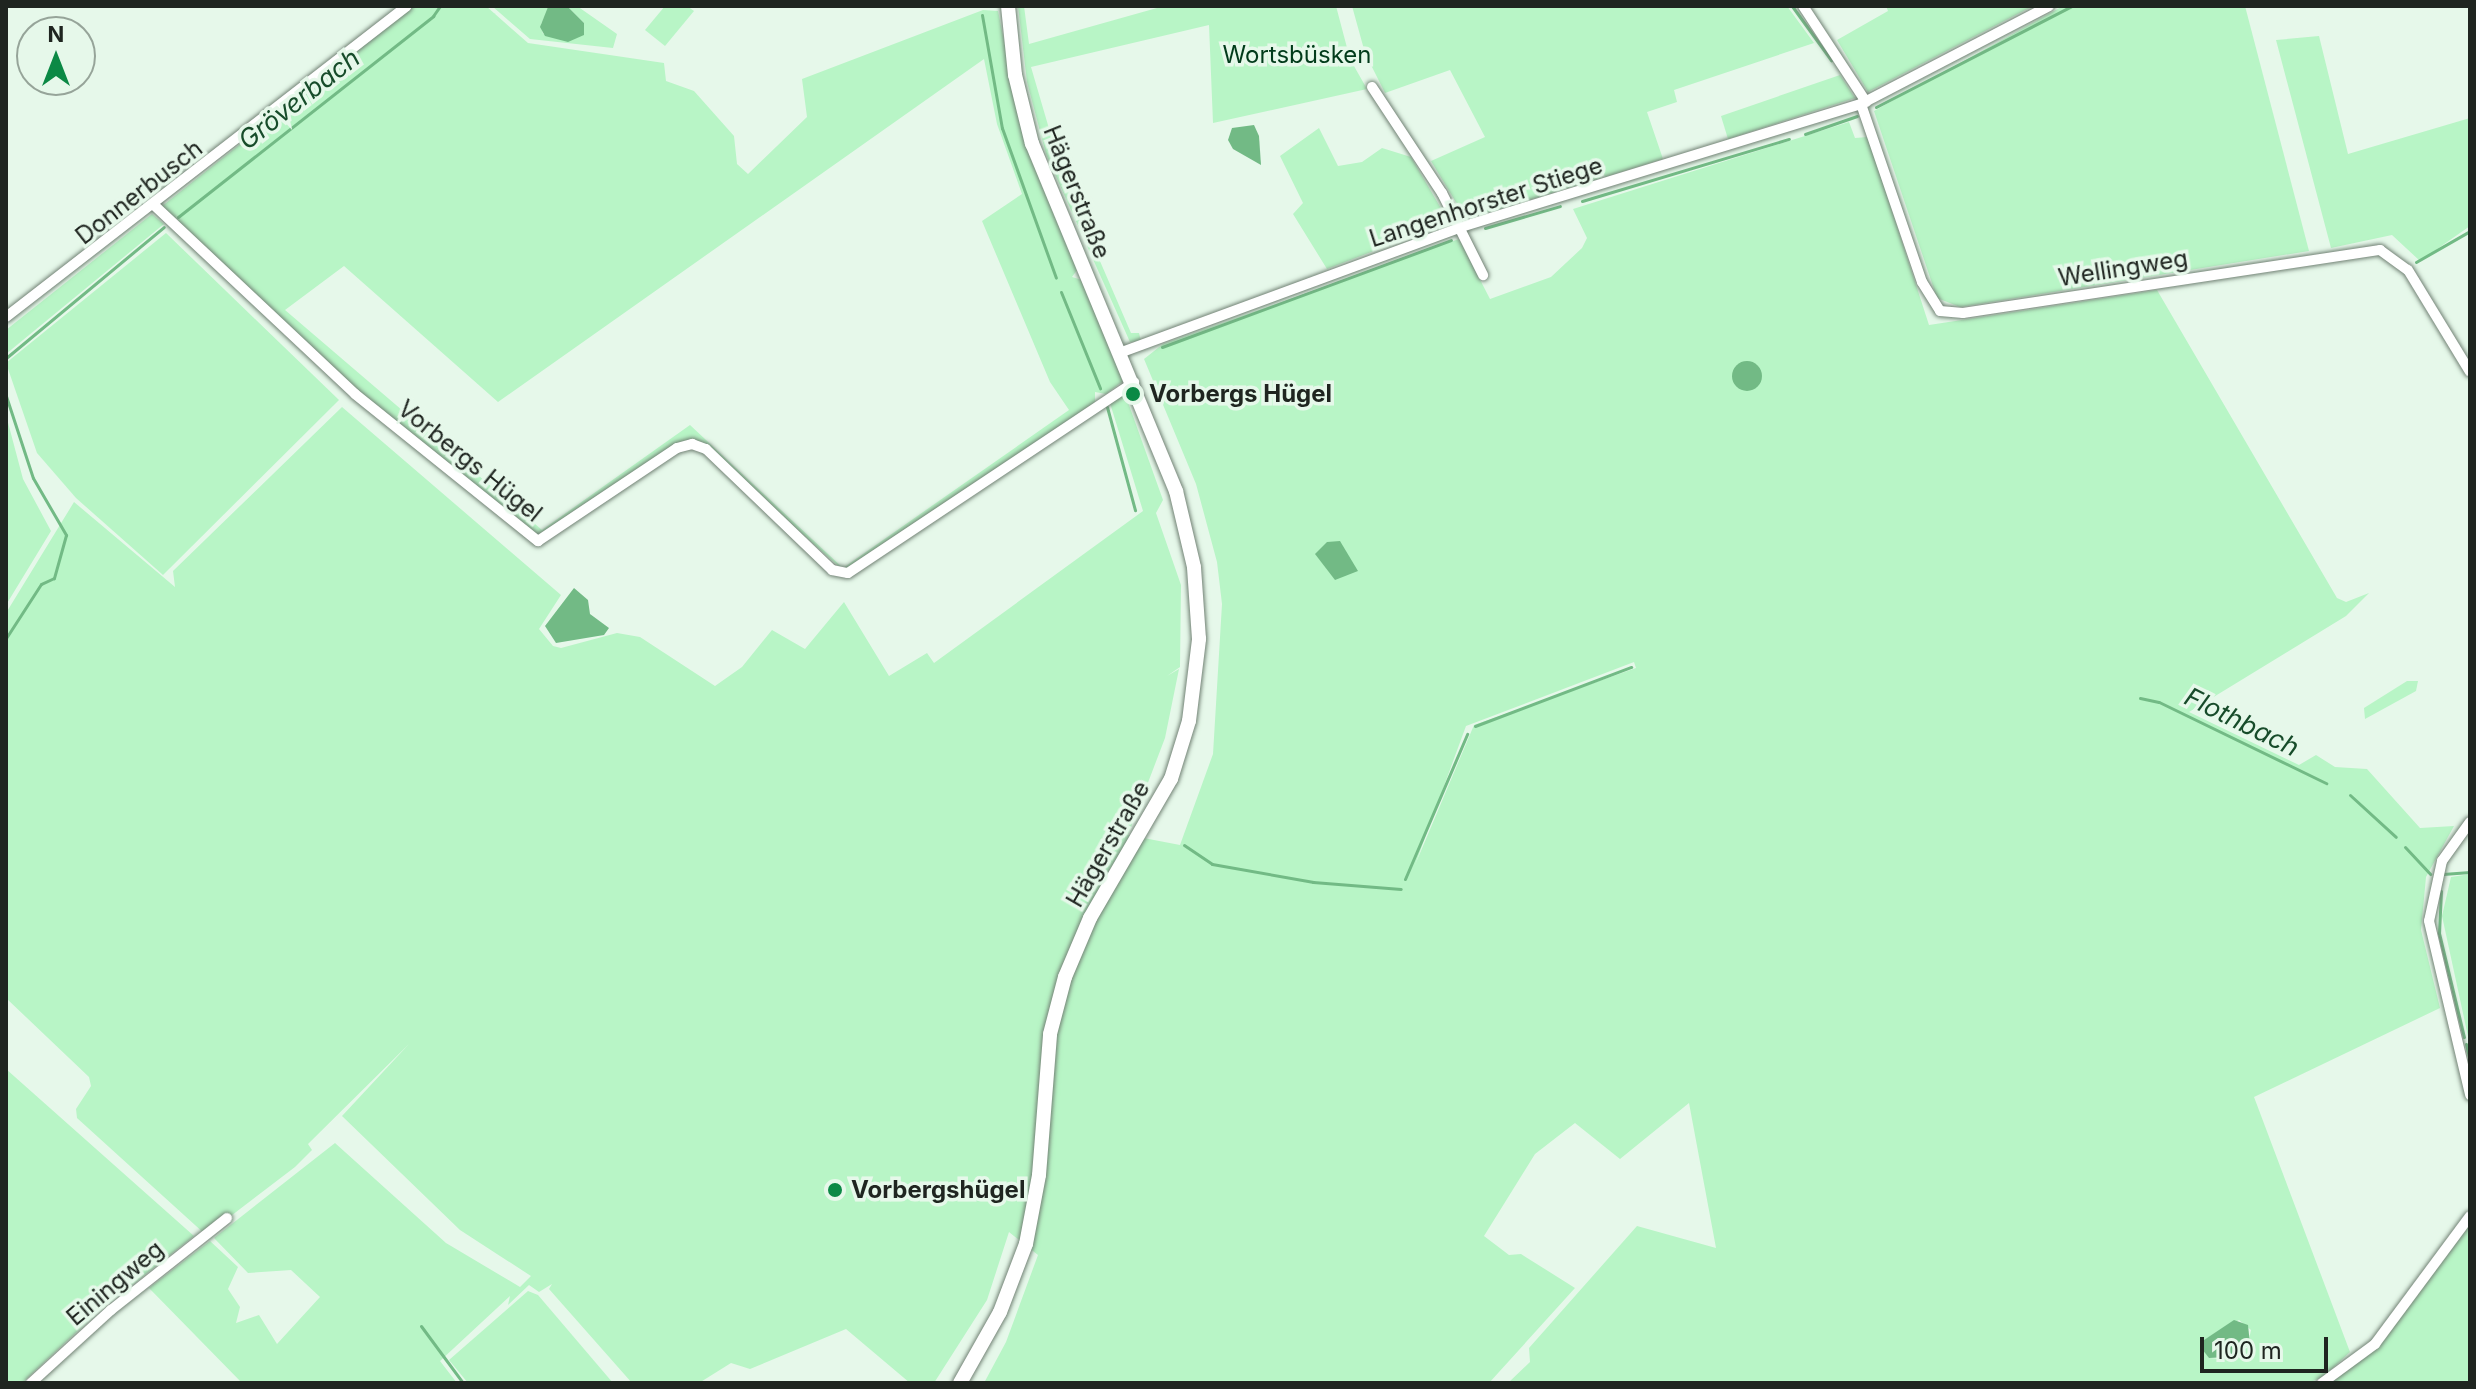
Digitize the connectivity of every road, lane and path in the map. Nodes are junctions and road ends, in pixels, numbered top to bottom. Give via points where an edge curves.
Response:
1 (407, 6) edge
2 (1008, 6) edge
3 (1803, 6) edge
4 (2049, 6) edge
5 (1372, 87) dead end
6 (1864, 103) junction
7 (155, 206) junction
8 (1461, 227) junction
9 (1483, 275) dead end
10 (6, 317) edge
11 (1122, 352) junction
12 (2470, 372) edge
13 (1134, 382) junction
14 (2470, 822) edge
15 (2470, 1095) edge
16 (2470, 1216) edge
17 (227, 1218) dead end
18 (31, 1383) edge
19 (960, 1383) edge
20 (2322, 1383) edge

1 - 7 street, Donnerbusch
2 - 11 main road, Hägerstraße via 1015,75 1032,144
3 - 6 street
4 - 6 street, Langenhorster Stiege
5 - 8 street
6 - 8 street, Langenhorster Stiege
6 - 12 street, Wellingweg via 1922,282 1940,311 1963,313 2375,249 2390,253 2408,270
7 - 10 street, Donnerbusch
7 - 13 street, Vorbergs Hügel via 355,394 535,540 550,537 677,448 692,444 706,449 832,570 848,573
8 - 9 street
8 - 11 street, Langenhorster Stiege
11 - 13 main road, Hägerstraße
13 - 19 main road, Hägerstraße via 1171,477 1193,559 1199,639 1193,705 1165,793 1090,918 1065,977 1050,1034 1039,1175 1026,1244 1000,1312
14 - 15 street via 2442,861 2429,921
16 - 20 street via 2375,1344
17 - 18 street, Einingweg via 111,1310

